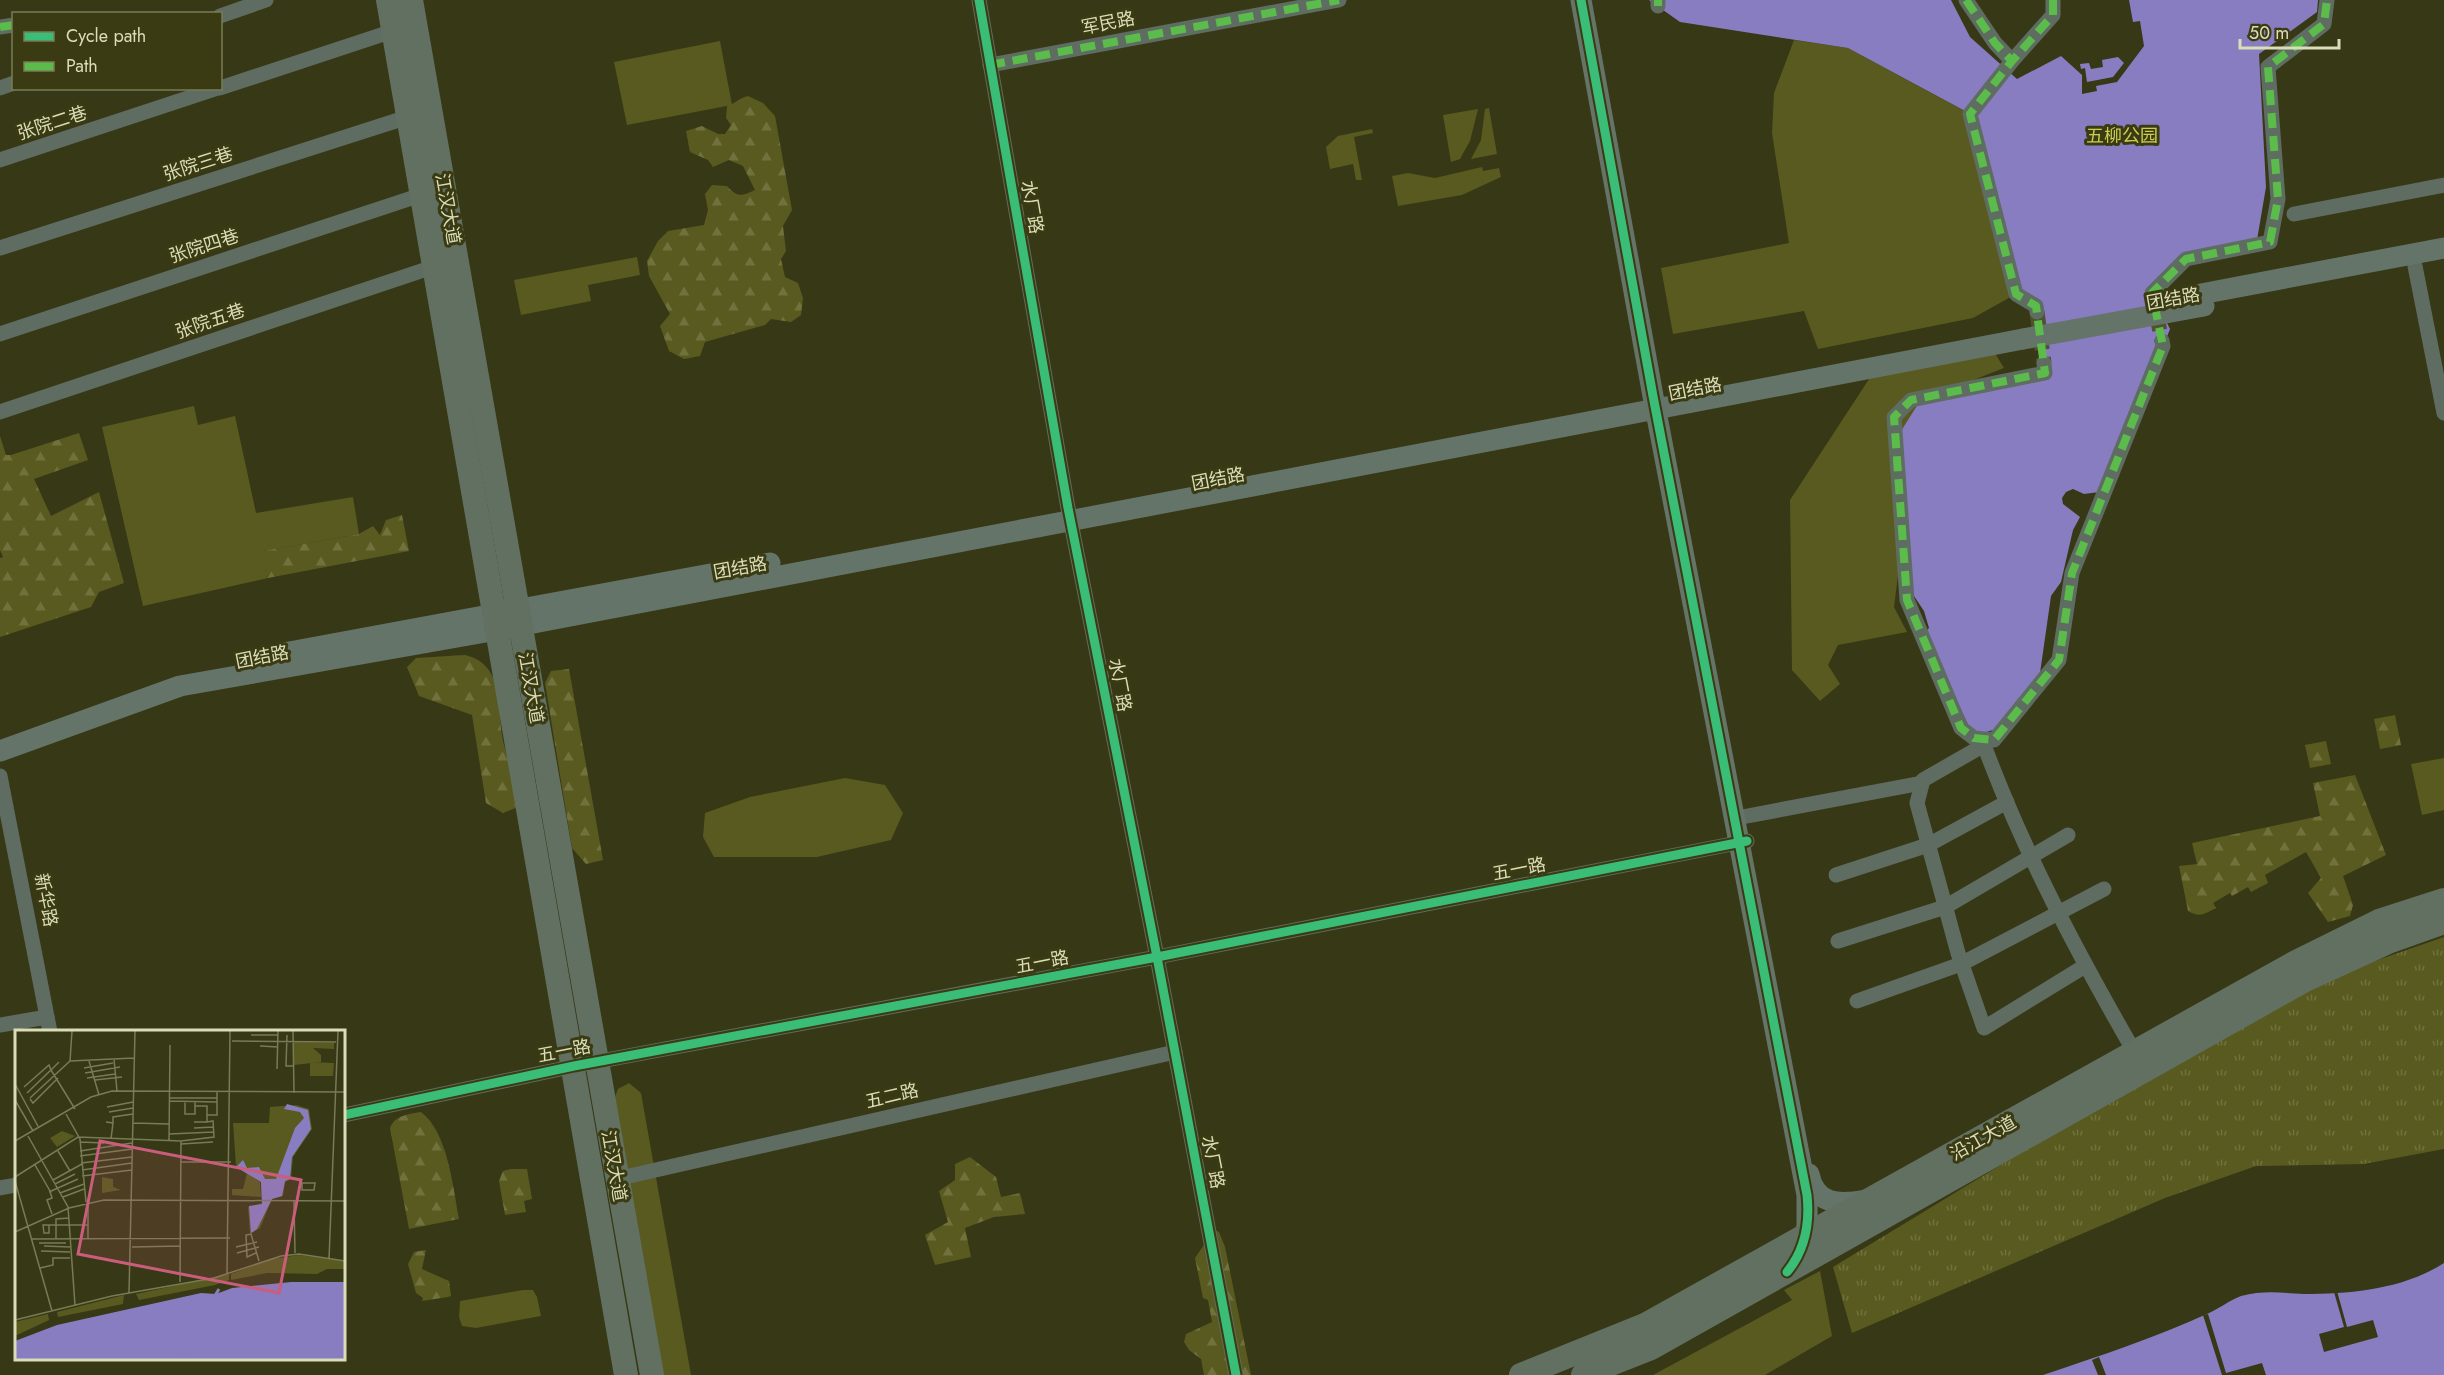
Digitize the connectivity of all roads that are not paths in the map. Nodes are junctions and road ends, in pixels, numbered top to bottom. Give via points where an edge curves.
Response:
1 (253, 0) edge
2 (266, 0) edge
3 (388, 0) edge
4 (411, 0) edge
5 (979, 0) edge
6 (1339, 0) edge
7 (1581, 0) edge
8 (1588, 0) edge
9 (1966, 0) edge
10 (2053, 0) edge
11 (2326, 0) edge
12 (220, 12) edge
13 (222, 15) edge
14 (393, 29) junction
15 (2012, 61) junction
16 (990, 65) junction
17 (222, 85) edge
18 (198, 90) edge
19 (208, 90) edge
20 (408, 117) junction
21 (0, 158) edge
22 (2444, 185) edge
23 (421, 195) junction
24 (2294, 214) dead end
25 (0, 248) edge
26 (2444, 248) edge
27 (2444, 261) edge
28 (2415, 266) junction
29 (433, 267) junction
30 (2152, 293) dead end
31 (2202, 300) junction
32 (2037, 312) tunnel mouth
33 (0, 334) edge
34 (2162, 341) tunnel mouth
35 (2044, 363) dead end
36 (1659, 402) junction
37 (0, 412) edge
38 (2444, 413) edge
39 (1069, 514) junction
40 (507, 619) junction
41 (0, 740) edge
42 (0, 751) edge
43 (0, 776) edge
44 (1922, 783) junction
45 (2007, 802) junction
46 (1742, 817) junction
47 (2068, 836) dead end
48 (1743, 842) junction
49 (1928, 845) junction
50 (2030, 856) junction
51 (1836, 875) dead end
52 (2104, 889) dead end
53 (2444, 900) edge
54 (1945, 907) junction
55 (2058, 914) junction
56 (2444, 922) edge
57 (1838, 941) dead end
58 (1157, 957) junction
59 (1961, 964) junction
60 (2085, 966) junction
61 (1857, 1001) dead end
62 (49, 1024) edge
63 (0, 1025) edge
64 (1175, 1052) junction
65 (2136, 1053) junction
66 (585, 1064) junction
67 (345, 1115) edge
68 (616, 1179) junction
69 (15, 1185) edge
70 (0, 1188) edge
71 (1872, 1199) junction
72 (1806, 1236) junction
73 (1787, 1272) junction
74 (626, 1375) edge
75 (652, 1375) edge
76 (1236, 1375) edge
77 (1521, 1375) edge
78 (1583, 1375) edge

1 - 12 street
2 - 13 street
3 - 14 main road, 江汉大道
4 - 40 main road, 江汉大道
5 - 16 street, 水厂路
6 - 16 street, 军民路
7 - 36 main road
8 - 36 main road
9 - 15 street
10 - 15 street via 2054,15
11 - 30 street via 2324,24 2268,67 2278,199 2270,242 2186,260
14 - 17 street, 张院二巷
14 - 20 main road, 江汉大道
15 - 32 street via 1970,114 2016,294 2036,306
16 - 39 street, 水厂路
18 - 21 street, 张院二巷
19 - 21 street, 张院二巷
20 - 23 main road, 江汉大道
20 - 25 street, 张院三巷
22 - 24 street
23 - 29 main road, 江汉大道
23 - 33 street, 张院四巷
26 - 31 main road, 团结路
27 - 28 main road, 团结路
28 - 31 main road, 团结路
28 - 38 street
29 - 37 street, 张院五巷
29 - 40 main road, 江汉大道
31 - 36 main road, 团结路
34 - 35 street via 2072,573 2059,660 1994,740 1974,738 1961,728 1907,600 1894,417 1911,400 2045,373
36 - 39 main road, 团结路
36 - 46 main road
36 - 48 main road
39 - 40 main road, 团结路
39 - 58 street, 水厂路
40 - 41 main road, 团结路 via 177,674
40 - 42 main road, 团结路 via 180,686
40 - 66 main road, 江汉大道
43 - 62 street, 新华路
44 - 45 street via 1984,745
44 - 46 street
44 - 49 street via 1917,803
45 - 49 street
45 - 50 street
46 - 48 main road
47 - 50 street
48 - 58 street, 五一路
48 - 71 main road via 1811,1183 1817,1195 1828,1202
48 - 72 main road via 1807,1195
49 - 51 street
49 - 54 street
50 - 54 street
50 - 55 street
52 - 55 street
53 - 65 main road, 沿江大道 via 2379,921 2296,962
54 - 57 street
54 - 59 street
55 - 59 street
55 - 60 street
56 - 73 main road, 沿江大道 via 2388,942 2305,980
58 - 64 street, 水厂路
58 - 66 street, 五一路
59 - 60 street via 1984,1028
59 - 61 street
60 - 65 street
62 - 63 street
64 - 68 street, 五二路
64 - 76 street, 水厂路
65 - 71 main road, 沿江大道
66 - 67 street, 五一路
66 - 68 main road, 江汉大道
66 - 74 main road, 江汉大道
68 - 75 main road, 江汉大道
69 - 70 street
71 - 72 main road, 沿江大道
72 - 73 main road
72 - 77 main road, 沿江大道 via 1645,1325
73 - 78 main road, 沿江大道 via 1651,1348

